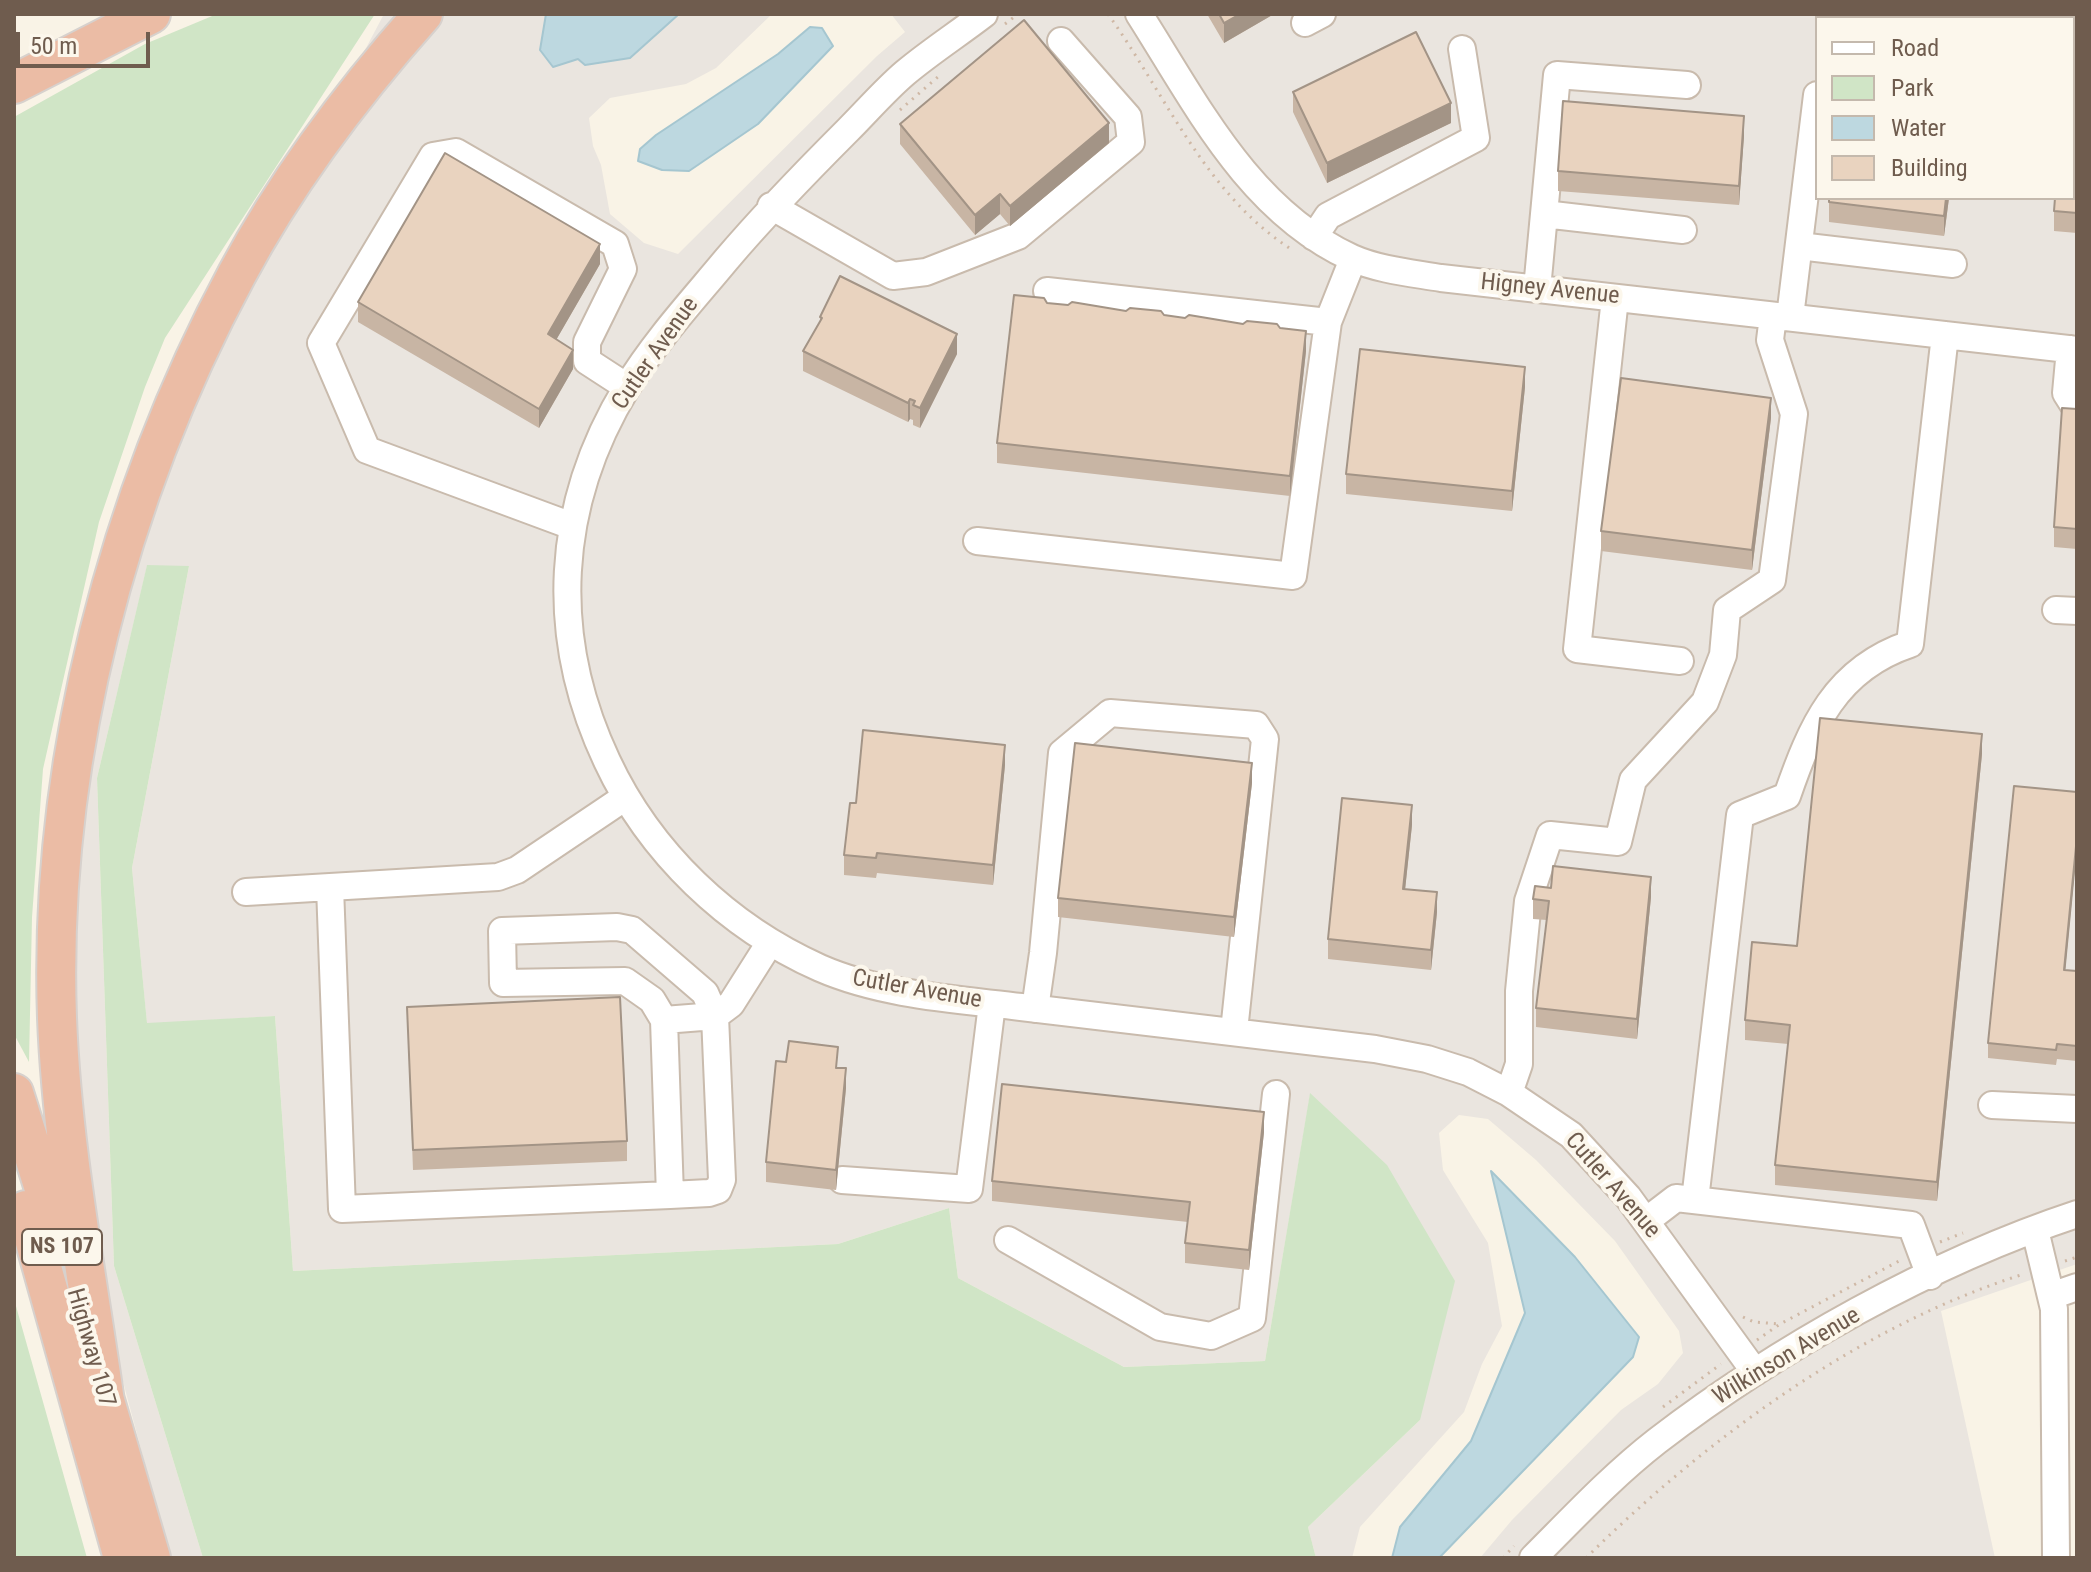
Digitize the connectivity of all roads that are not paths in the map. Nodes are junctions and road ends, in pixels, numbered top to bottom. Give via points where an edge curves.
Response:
1 (151, 14) edge
2 (423, 14) edge
3 (1139, 14) edge
4 (990, 22) edge
5 (1061, 41) dead end
6 (1462, 49) dead end
7 (14, 84) edge
8 (1687, 85) dead end
9 (1815, 112) edge
10 (771, 206) junction
11 (1544, 214) junction
12 (1683, 230) dead end
13 (1314, 237) junction
14 (1799, 246) junction
15 (1353, 259) junction
16 (1953, 264) dead end
17 (1537, 289) junction
18 (1047, 291) dead end
19 (1615, 298) junction
20 (1782, 316) junction
21 (1328, 322) junction
22 (1945, 335) junction
23 (2073, 349) edge
24 (627, 387) junction
25 (2077, 404) edge
26 (572, 526) junction
27 (977, 541) dead end
28 (1680, 661) dead end
29 (624, 798) junction
30 (330, 887) junction
31 (246, 892) dead end
32 (647, 941) junction
33 (769, 944) junction
34 (625, 981) junction
35 (992, 1004) junction
36 (1035, 1009) junction
37 (715, 1016) junction
38 (664, 1020) junction
39 (1234, 1031) junction
40 (14, 1093) edge
41 (1509, 1093) junction
42 (1276, 1094) dead end
43 (1992, 1105) dead end
44 (2077, 1109) edge
45 (14, 1174) edge
46 (842, 1180) dead end
47 (670, 1195) junction
48 (1695, 1200) junction
49 (2077, 1214) edge
50 (1646, 1221) junction
51 (2035, 1230) junction
52 (1008, 1240) dead end
53 (1930, 1276) junction
54 (2077, 1287) edge
55 (2051, 1296) junction
56 (1755, 1372) junction
57 (105, 1402) junction
58 (123, 1558) edge
59 (151, 1558) edge
60 (1533, 1558) edge
61 (2056, 1558) edge

1 - 7 highway
2 - 57 highway via 341,112 238,271 157,449 102,624 65,818 57,1016 74,1199
3 - 13 street, Higney Avenue via 1233,160 1262,194
4 - 10 street, Cutler Avenue via 904,74
5 - 10 street via 1128,117 1131,142 1018,236 926,272 893,276
6 - 13 street via 1476,138 1328,216
8 - 11 street via 1557,75
9 - 14 street
10 - 24 street, Cutler Avenue
11 - 12 street
11 - 17 street
13 - 15 street, Higney Avenue
14 - 16 street
14 - 20 street
15 - 17 street, Higney Avenue via 1441,278
15 - 21 street
17 - 19 street, Higney Avenue
18 - 21 street
19 - 20 street, Higney Avenue
19 - 28 street via 1577,649
20 - 22 street, Higney Avenue
20 - 41 street via 1770,340 1794,414 1772,580 1727,610 1723,655 1705,702 1633,780 1618,842 1550,835 1528,901 1519,991 1519,1064
21 - 27 street via 1293,576
22 - 23 street, Higney Avenue
22 - 48 street via 1910,644 1863,665 1836,693 1807,740 1787,796 1740,815
23 - 25 street via 2066,393
24 - 26 street, Cutler Avenue via 586,471
24 - 26 street via 587,361 587,342 623,269 615,244 456,152 433,156 321,343 367,450
26 - 29 street, Cutler Avenue via 567,623 579,687
29 - 30 street via 517,870 498,877
29 - 33 street, Cutler Avenue via 683,873
30 - 31 street
30 - 47 street via 342,1209
32 - 34 street
32 - 34 street via 625,927 502,931 503,983
32 - 37 street via 705,993
33 - 35 street, Cutler Avenue via 846,978
33 - 37 street via 731,1004
34 - 38 street via 652,1000
35 - 36 street, Cutler Avenue
35 - 46 street via 969,1189
36 - 39 street, Cutler Avenue
36 - 39 street via 1062,753 1110,713 1256,725 1265,739
37 - 38 street
37 - 47 street via 722,1180 718,1190 709,1193
38 - 47 street
39 - 41 street, Cutler Avenue via 1427,1059
40 - 57 highway, Highway 107 / NS 107
41 - 50 street, Cutler Avenue via 1571,1135
42 - 52 street via 1252,1318 1211,1336 1160,1327
43 - 44 street
45 - 58 highway
48 - 50 street via 1676,1198
48 - 53 street via 1911,1225
49 - 51 street, Wilkinson Avenue
50 - 56 street, Cutler Avenue
51 - 53 street, Wilkinson Avenue
51 - 55 street
53 - 56 street, Wilkinson Avenue
54 - 55 street
55 - 61 street
56 - 60 street, Wilkinson Avenue via 1656,1442
57 - 59 highway, Highway 107 / NS 107

